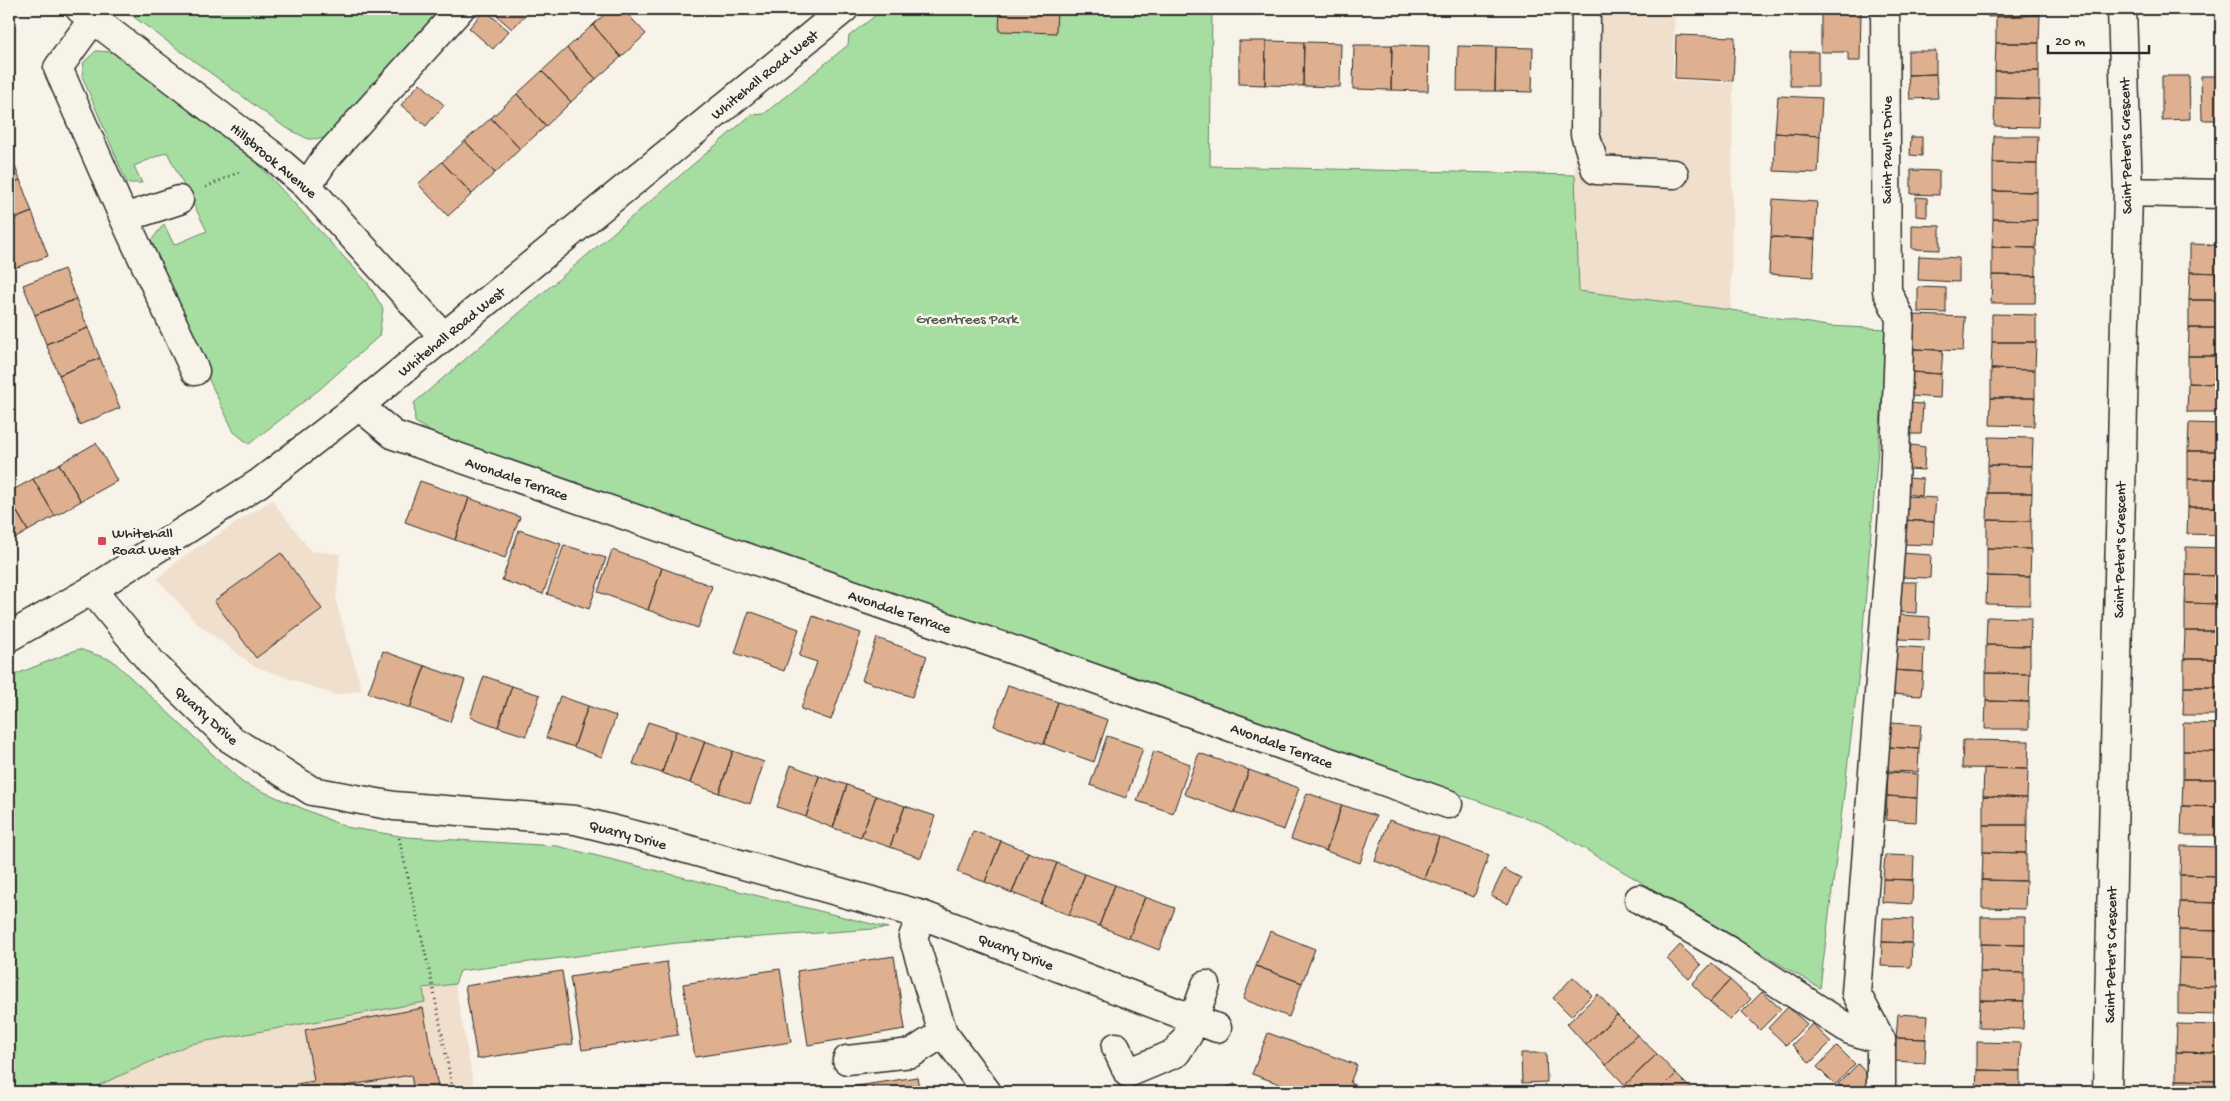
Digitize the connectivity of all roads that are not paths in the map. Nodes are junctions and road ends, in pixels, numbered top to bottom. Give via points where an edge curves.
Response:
1 (460, 9) edge
2 (844, 9) edge
3 (1586, 9) edge
4 (1885, 9) edge
5 (2122, 9) edge
6 (87, 14) edge
7 (1674, 174) dead end
8 (307, 186) junction
9 (2128, 192) junction
10 (2221, 194) edge
11 (179, 200) road end
12 (124, 218) junction
13 (444, 337) junction
14 (195, 371) dead end
15 (359, 406) junction
16 (92, 590) junction
17 (10, 634) edge
18 (1448, 804) dead end
19 (1640, 899) dead end
20 (922, 915) junction
21 (1206, 985) dead end
22 (1205, 1023) junction
23 (943, 1033) junction
24 (1880, 1040) junction
25 (1116, 1047) dead end
26 (847, 1060) dead end
27 (987, 1092) edge
28 (1881, 1092) edge
29 (2107, 1092) edge

1 - 8 street via 325,159
2 - 13 street, Whitehall Road West
3 - 7 street via 1584,134 1596,170
4 - 24 street, Saint Paul's Drive via 1886,291 1900,318 1893,512 1856,993
5 - 9 street, Saint Peter's Crescent
6 - 8 street, Hillsbrook Avenue via 268,152
6 - 12 street via 58,68
8 - 13 street, Hillsbrook Avenue
9 - 10 street
9 - 29 street, Saint Peter's Crescent
11 - 12 street
12 - 14 street
13 - 15 street, Whitehall Road West
15 - 16 street, Whitehall Road West via 259,483
15 - 18 street, Avondale Terrace via 394,435
16 - 17 street, Whitehall Road West
16 - 20 street, Quarry Drive via 152,663 229,738 312,791 394,806 576,820
19 - 24 street via 1729,951 1850,1030
20 - 22 street, Quarry Drive
20 - 23 street via 913,937
21 - 22 street
22 - 25 street via 1188,1035 1176,1053 1128,1073
23 - 26 street via 912,1053
23 - 27 street
24 - 28 street

